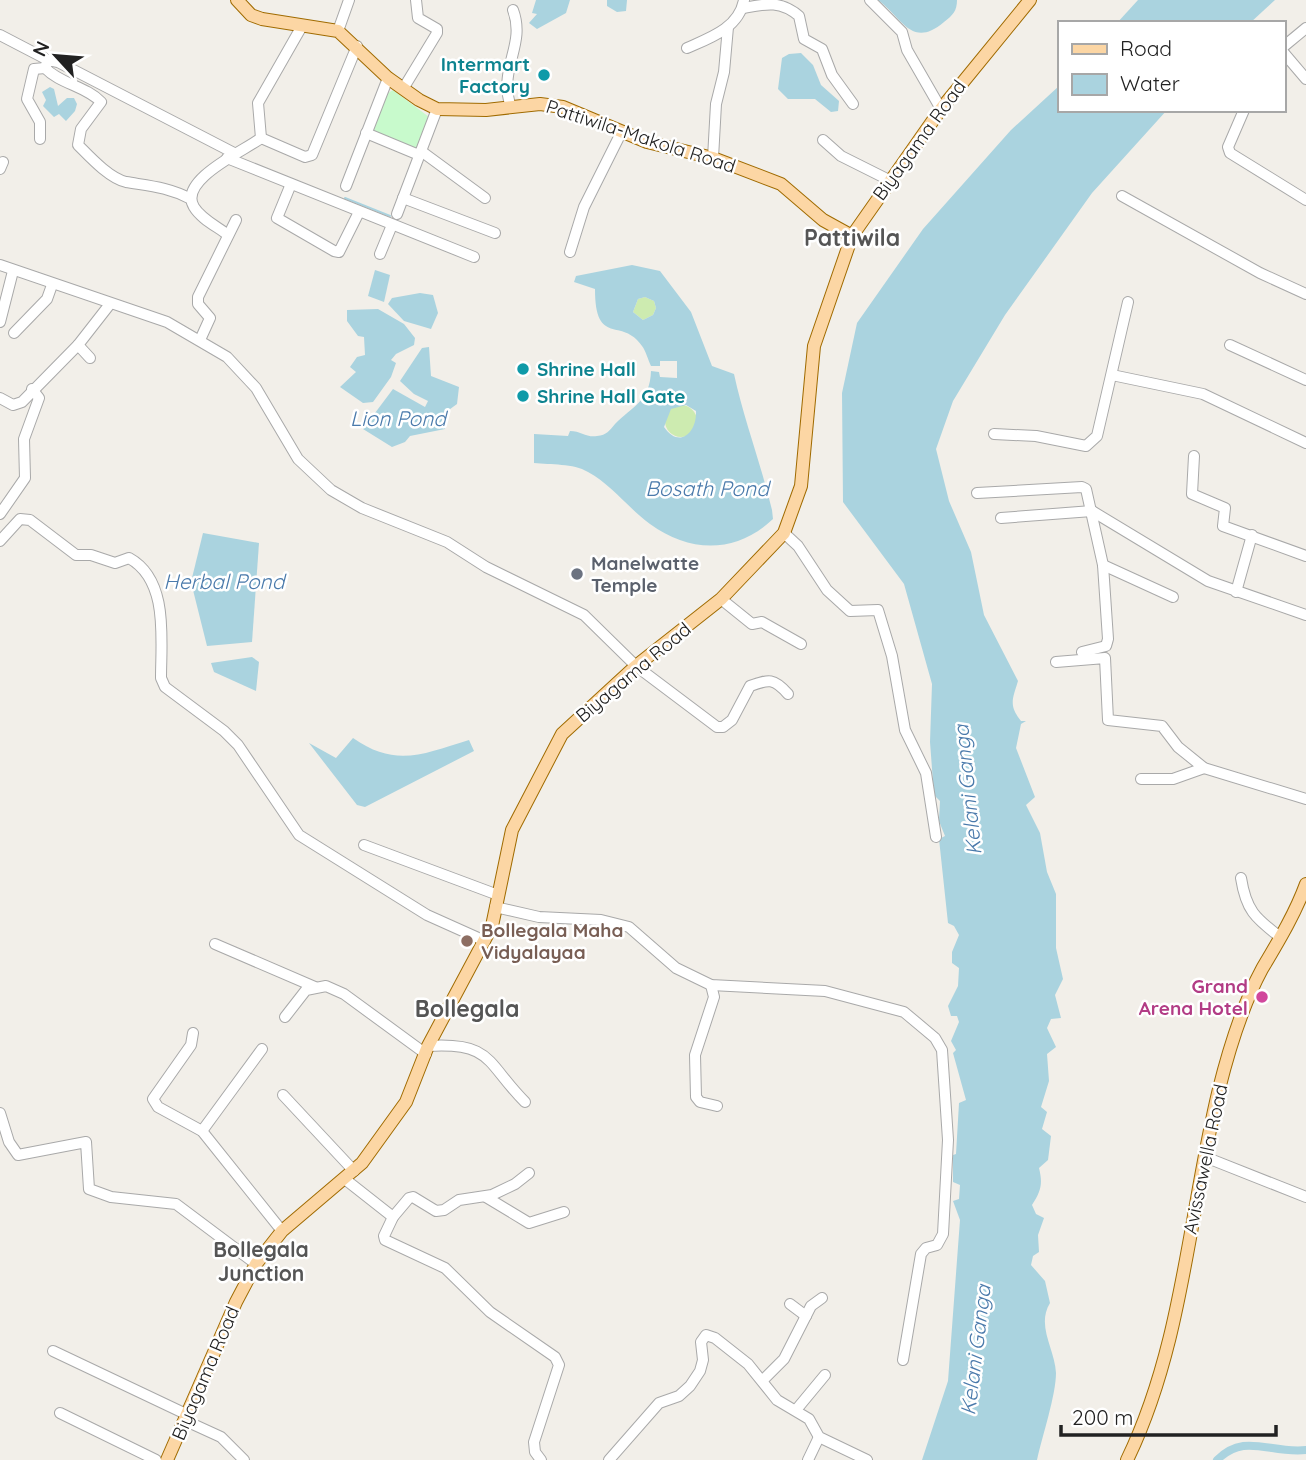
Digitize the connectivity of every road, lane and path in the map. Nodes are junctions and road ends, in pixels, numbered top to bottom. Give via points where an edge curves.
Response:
1 (237, 0) edge
2 (349, 0) edge
3 (416, 0) edge
4 (870, 0) edge
5 (1030, 0) edge
6 (743, 4) edge
7 (513, 10) dead end
8 (302, 26) junction
9 (728, 27) junction
10 (1306, 28) edge
11 (338, 31) junction
12 (0, 35) edge
13 (1285, 45) edge
14 (357, 46) junction
15 (687, 48) dead end
16 (1285, 54) edge
17 (46, 64) junction
18 (388, 78) junction
19 (1306, 79) edge
20 (403, 89) junction
21 (853, 104) dead end
22 (510, 105) junction
23 (437, 109) junction
24 (941, 109) junction
25 (1243, 112) edge
26 (622, 131) junction
27 (366, 134) junction
28 (261, 138) junction
29 (40, 139) dead end
30 (823, 140) dead end
31 (420, 153) junction
32 (231, 155) junction
33 (713, 158) junction
34 (891, 181) junction
35 (291, 184) junction
36 (346, 186) dead end
37 (1122, 196) dead end
38 (403, 198) junction
39 (485, 198) dead end
40 (191, 199) junction
41 (1306, 200) edge
42 (359, 212) junction
43 (397, 214) dead end
44 (236, 220) dead end
45 (392, 225) junction
46 (495, 233) dead end
47 (228, 235) junction
48 (852, 236) junction
49 (570, 252) dead end
50 (380, 254) dead end
51 (474, 257) dead end
52 (0, 265) edge
53 (13, 271) junction
54 (52, 285) junction
55 (1306, 294) edge
56 (1128, 302) dead end
57 (110, 304) junction
58 (1, 316) edge
59 (14, 333) dead end
60 (200, 340) junction
61 (78, 345) junction
62 (1230, 345) dead end
63 (90, 358) dead end
64 (1112, 375) junction
65 (1306, 380) edge
66 (32, 389) junction
67 (0, 398) edge
68 (994, 434) dead end
69 (1306, 443) edge
70 (1194, 456) dead end
71 (977, 493) dead end
72 (1092, 511) junction
73 (0, 514) edge
74 (1001, 518) dead end
75 (785, 533) junction
76 (1252, 535) junction
77 (0, 541) edge
78 (1306, 556) edge
79 (1103, 565) junction
80 (1237, 592) junction
81 (1173, 597) dead end
82 (721, 599) junction
83 (1306, 615) edge
84 (801, 644) dead end
85 (636, 666) junction
86 (788, 694) dead end
87 (1204, 768) junction
88 (1141, 779) dead end
89 (1306, 799) edge
90 (936, 838) dead end
91 (364, 845) dead end
92 (1241, 878) dead end
93 (1306, 884) edge
94 (496, 901) junction
95 (1280, 937) junction
96 (485, 941) junction
97 (215, 944) dead end
98 (711, 985) junction
99 (315, 987) junction
100 (285, 1017) dead end
101 (193, 1033) dead end
102 (261, 1049) dead end
103 (427, 1050) junction
104 (283, 1095) dead end
105 (525, 1102) dead end
106 (717, 1106) dead end
107 (0, 1113) edge
108 (202, 1131) junction
109 (1205, 1157) junction
110 (529, 1173) dead end
111 (350, 1175) junction
112 (486, 1197) junction
113 (1306, 1197) edge
114 (564, 1212) dead end
115 (393, 1217) junction
116 (282, 1231) junction
117 (256, 1264) junction
118 (822, 1298) dead end
119 (790, 1304) dead end
120 (808, 1307) junction
121 (53, 1351) dead end
122 (903, 1360) dead end
123 (825, 1375) dead end
124 (763, 1380) junction
125 (796, 1410) junction
126 (60, 1413) dead end
127 (187, 1418) junction
128 (819, 1437) junction
129 (156, 1460) edge
130 (167, 1460) edge
131 (244, 1460) edge
132 (541, 1460) edge
133 (609, 1460) edge
134 (808, 1460) edge
135 (866, 1460) edge
136 (1127, 1460) edge

1 - 8 main road via 251,15
2 - 11 street
3 - 20 street via 418,18 437,33
4 - 24 street via 902,33
5 - 24 main road, Biyagama Road
6 - 9 street
6 - 21 street via 783,5 799,16 804,39 822,49 832,75
7 - 22 street via 518,35 505,84
8 - 11 main road
8 - 28 street via 258,103
9 - 15 street
9 - 33 street
10 - 13 street
11 - 14 main road, Pattiwila-Makola Road
12 - 17 street
14 - 18 main road, Pattiwila-Makola Road
14 - 28 street via 312,155 305,157
16 - 19 street
17 - 29 street via 34,69 27,99 40,122
17 - 32 street
17 - 40 street via 52,76 101,102 80,130 78,145 92,160 124,181 170,187
18 - 20 main road, Pattiwila-Makola Road
18 - 27 street
20 - 23 main road, Pattiwila-Makola Road
22 - 23 main road, Pattiwila-Makola Road via 458,112
22 - 26 main road, Pattiwila-Makola Road via 563,107
23 - 31 street
24 - 34 main road, Biyagama Road
25 - 41 street via 1228,147 1230,153
26 - 33 main road, Pattiwila-Makola Road via 670,149
26 - 49 street via 584,207
27 - 31 street
27 - 36 street
28 - 32 street
30 - 34 street via 841,156
31 - 38 street
31 - 39 street
32 - 35 street
32 - 40 street via 200,180
33 - 48 main road, Pattiwila-Makola Road via 781,184 823,220
34 - 48 main road, Biyagama Road
35 - 42 street
35 - 42 street via 276,218 334,251 339,253
37 - 55 street
38 - 43 street
38 - 46 street
40 - 47 street via 201,215
42 - 45 street
44 - 47 street
45 - 50 street
45 - 51 street
47 - 60 street via 198,296 198,304 210,318
48 - 75 main road, Biyagama Road via 814,346 800,486
52 - 53 street
53 - 54 street
53 - 58 street
54 - 57 street
54 - 59 street via 47,299
56 - 64 street
57 - 60 street via 167,322
57 - 61 street
60 - 85 street via 227,357 256,388 298,459 331,490 362,508 447,542 486,567 574,610
61 - 63 street
61 - 66 street
62 - 65 street
64 - 68 street via 1097,436 1086,446
64 - 69 street via 1203,394
66 - 67 street via 22,402 13,405
66 - 73 street via 38,398 24,439 24,478
70 - 76 street via 1192,494 1225,508 1223,526
71 - 72 street via 1082,487 1089,494
72 - 74 street
72 - 79 street
72 - 80 street via 1188,572
75 - 82 main road, Biyagama Road
75 - 90 street via 827,590 850,611 878,610 892,656 905,730 926,773
76 - 78 street
76 - 80 street
77 - 96 street via 20,519 30,520 76,555 115,563 129,558 142,565 160,604 165,687 238,745 299,835 427,915
79 - 81 street
79 - 87 street via 1106,646 1058,659 1105,658 1108,720 1161,726
80 - 83 street
82 - 84 street via 752,624 762,622
82 - 85 main road, Biyagama Road
85 - 86 street via 717,727 732,720 750,686 768,679 777,681
85 - 94 main road, Biyagama Road via 556,743 512,830
87 - 88 street via 1173,779
87 - 89 street
91 - 94 street
92 - 95 street via 1245,902
93 - 95 main road, Avissawella Road
94 - 96 main road, Biyagama Road
94 - 98 street via 539,917 629,926 676,968
95 - 109 main road, Avissawella Road via 1233,1040
96 - 103 main road, Biyagama Road
97 - 99 street
98 - 106 street via 714,997 695,1055 696,1097
98 - 122 street via 825,991 895,1007 940,1044 947,1140 943,1234 937,1245 921,1254
99 - 100 street via 306,990
99 - 103 street via 344,993
101 - 108 street via 191,1045 153,1099 158,1107
102 - 108 street
103 - 105 street via 458,1044 484,1055
103 - 111 main road, Biyagama Road via 406,1102
104 - 111 street
107 - 117 street via 18,1155 86,1142 89,1189 111,1197 171,1202
108 - 116 street
109 - 113 street
109 - 136 main road, Avissawella Road via 1161,1368 1145,1423
110 - 112 street
111 - 115 street
111 - 116 main road, Biyagama Road
112 - 114 street via 529,1223
112 - 115 street via 459,1200 436,1211 413,1197
115 - 132 street via 385,1240 445,1268 490,1312 555,1357 559,1365 534,1441
116 - 117 main road, Biyagama Road
117 - 127 main road, Biyagama Road
118 - 120 street
119 - 120 street
120 - 124 street via 784,1359
121 - 127 street
123 - 125 street
124 - 125 street via 771,1394
124 - 133 street via 706,1335 701,1342 700,1371 690,1386 659,1403
125 - 128 street via 809,1419
126 - 129 street
127 - 130 main road, Biyagama Road
127 - 131 street via 221,1437
128 - 134 street
128 - 135 street

